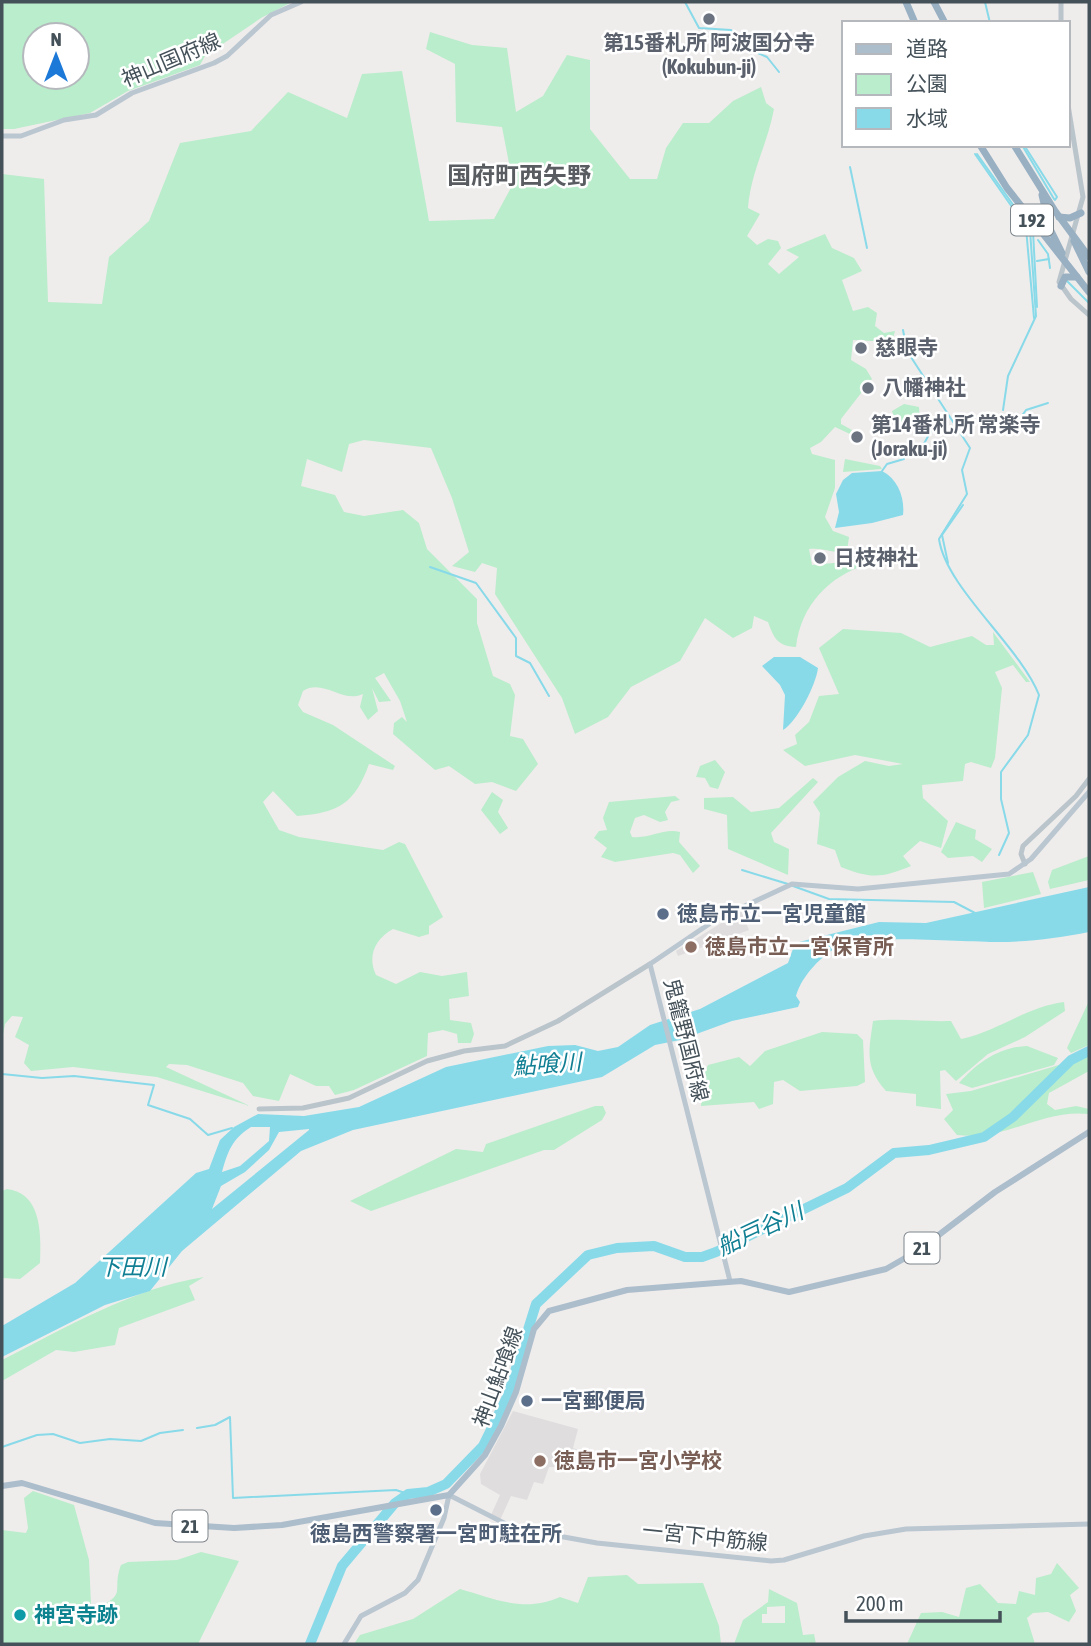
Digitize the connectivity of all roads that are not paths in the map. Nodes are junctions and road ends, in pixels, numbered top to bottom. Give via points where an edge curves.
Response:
1 (301, 2) edge
2 (906, 2) edge
3 (934, 2) edge
4 (1061, 2) edge
5 (914, 21) edge
6 (944, 21) edge
7 (1061, 21) edge
8 (1070, 117) edge
9 (2, 136) edge
10 (981, 147) edge
11 (1015, 147) edge
12 (1040, 188) junction
13 (1081, 213) junction
14 (1058, 216) junction
15 (1073, 237) junction
16 (1089, 257) edge
17 (1064, 260) junction
18 (1089, 272) edge
19 (1077, 276) junction
20 (1061, 286) junction
21 (1089, 292) edge
22 (1089, 315) edge
23 (1089, 779) edge
24 (1089, 792) edge
25 (1025, 864) junction
26 (650, 964) junction
27 (259, 1110) dead end
28 (1089, 1132) edge
29 (730, 1281) junction
30 (2, 1486) edge
31 (449, 1495) junction
32 (1089, 1524) edge
33 (344, 1644) edge

1 - 9 main road, 神山国府線 via 271,15 227,57 214,63 132,93 96,115 64,120 21,136
2 - 5 highway
3 - 6 highway
4 - 7 street
8 - 13 street via 1083,197
10 - 17 highway, 192
11 - 12 highway, 192
12 - 14 highway, 192
12 - 17 highway
13 - 14 highway via 1070,218
13 - 15 street
14 - 15 highway, 192
15 - 16 highway, 192
15 - 17 street
15 - 18 highway
17 - 19 highway, 192
17 - 20 street
19 - 20 highway via 1066,276
19 - 21 highway, 192
20 - 22 street
23 - 25 street via 1023,846
24 - 25 main road, 鬼籠野国府線
25 - 26 main road, 鬼籠野国府線 via 1005,875 858,889 784,886 715,920
26 - 27 street via 558,1021 505,1046 427,1061 349,1098 303,1108
26 - 29 main road, 鬼籠野国府線
28 - 29 main road, 神山鮎喰線 / 21 via 886,1269 789,1293
29 - 31 main road, 神山鮎喰線 / 21 via 627,1290 545,1314 534,1329 501,1426 485,1455
30 - 31 main road, 21 via 22,1483 177,1525 282,1525
31 - 32 main road, 一宮下中筋線 via 514,1528 597,1543 771,1561 906,1529
31 - 33 main road via 418,1580 405,1593 361,1616

